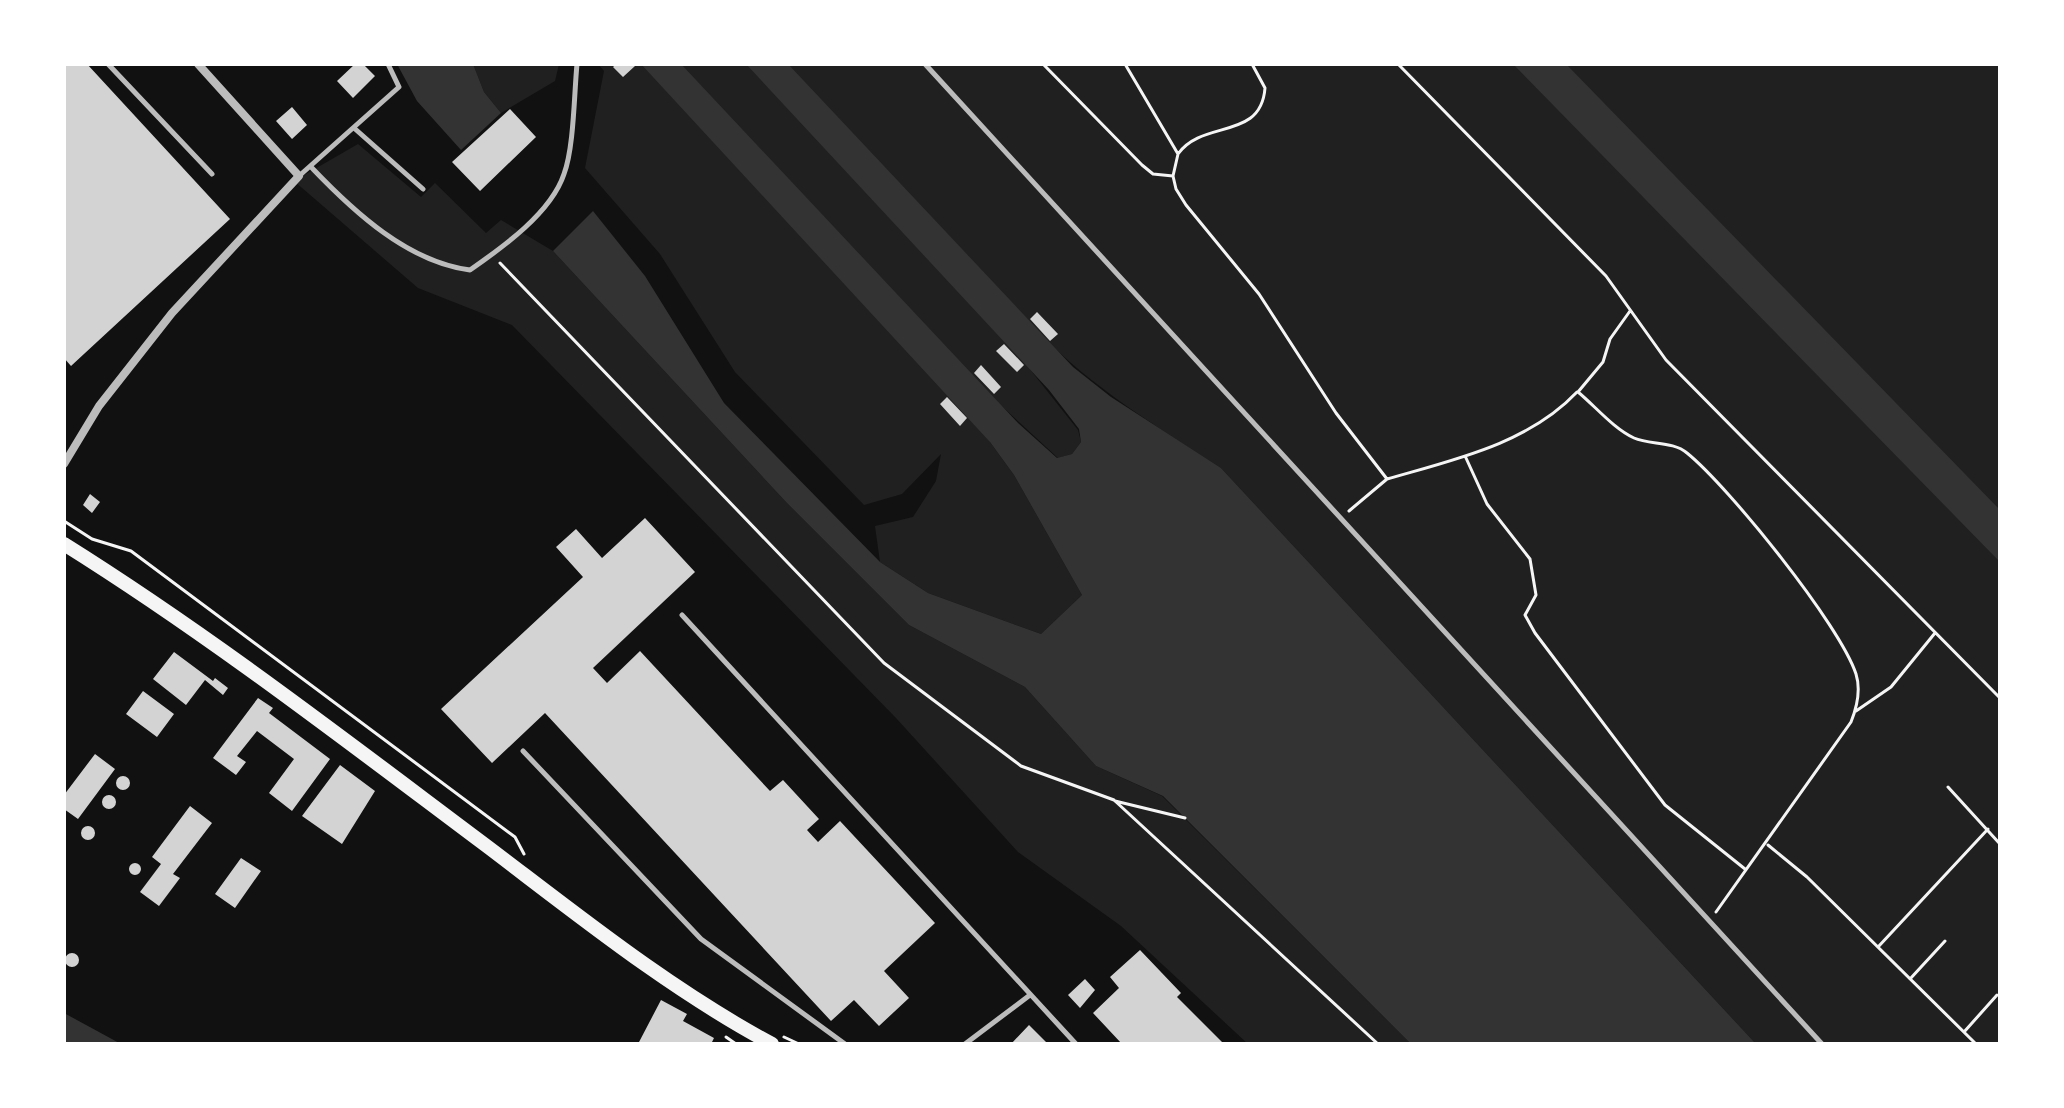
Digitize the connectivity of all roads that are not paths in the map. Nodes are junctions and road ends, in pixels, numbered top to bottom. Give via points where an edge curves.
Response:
1 (108, 64) edge
2 (198, 64) edge
3 (388, 64) edge
4 (577, 64) edge
5 (925, 64) edge
6 (354, 128) junction
7 (312, 168) junction
8 (212, 174) dead end
9 (299, 176) junction
10 (423, 189) dead end
11 (64, 464) edge
12 (64, 544) edge
13 (682, 615) dead end
14 (523, 751) dead end
15 (1030, 995) junction
16 (772, 1044) edge
17 (845, 1044) edge
18 (965, 1044) edge
19 (1076, 1044) edge
20 (1822, 1044) edge

1 - 8 lane
2 - 9 street
3 - 6 lane via 399,87
4 - 7 lane via 565,174 549,202 470,270 446,267 406,249
5 - 20 lane
6 - 7 lane
6 - 10 lane
7 - 9 lane
9 - 11 street via 172,313 99,406
12 - 16 main road via 254,673 677,986
13 - 15 lane
14 - 17 lane via 701,939
15 - 18 lane
15 - 19 lane

